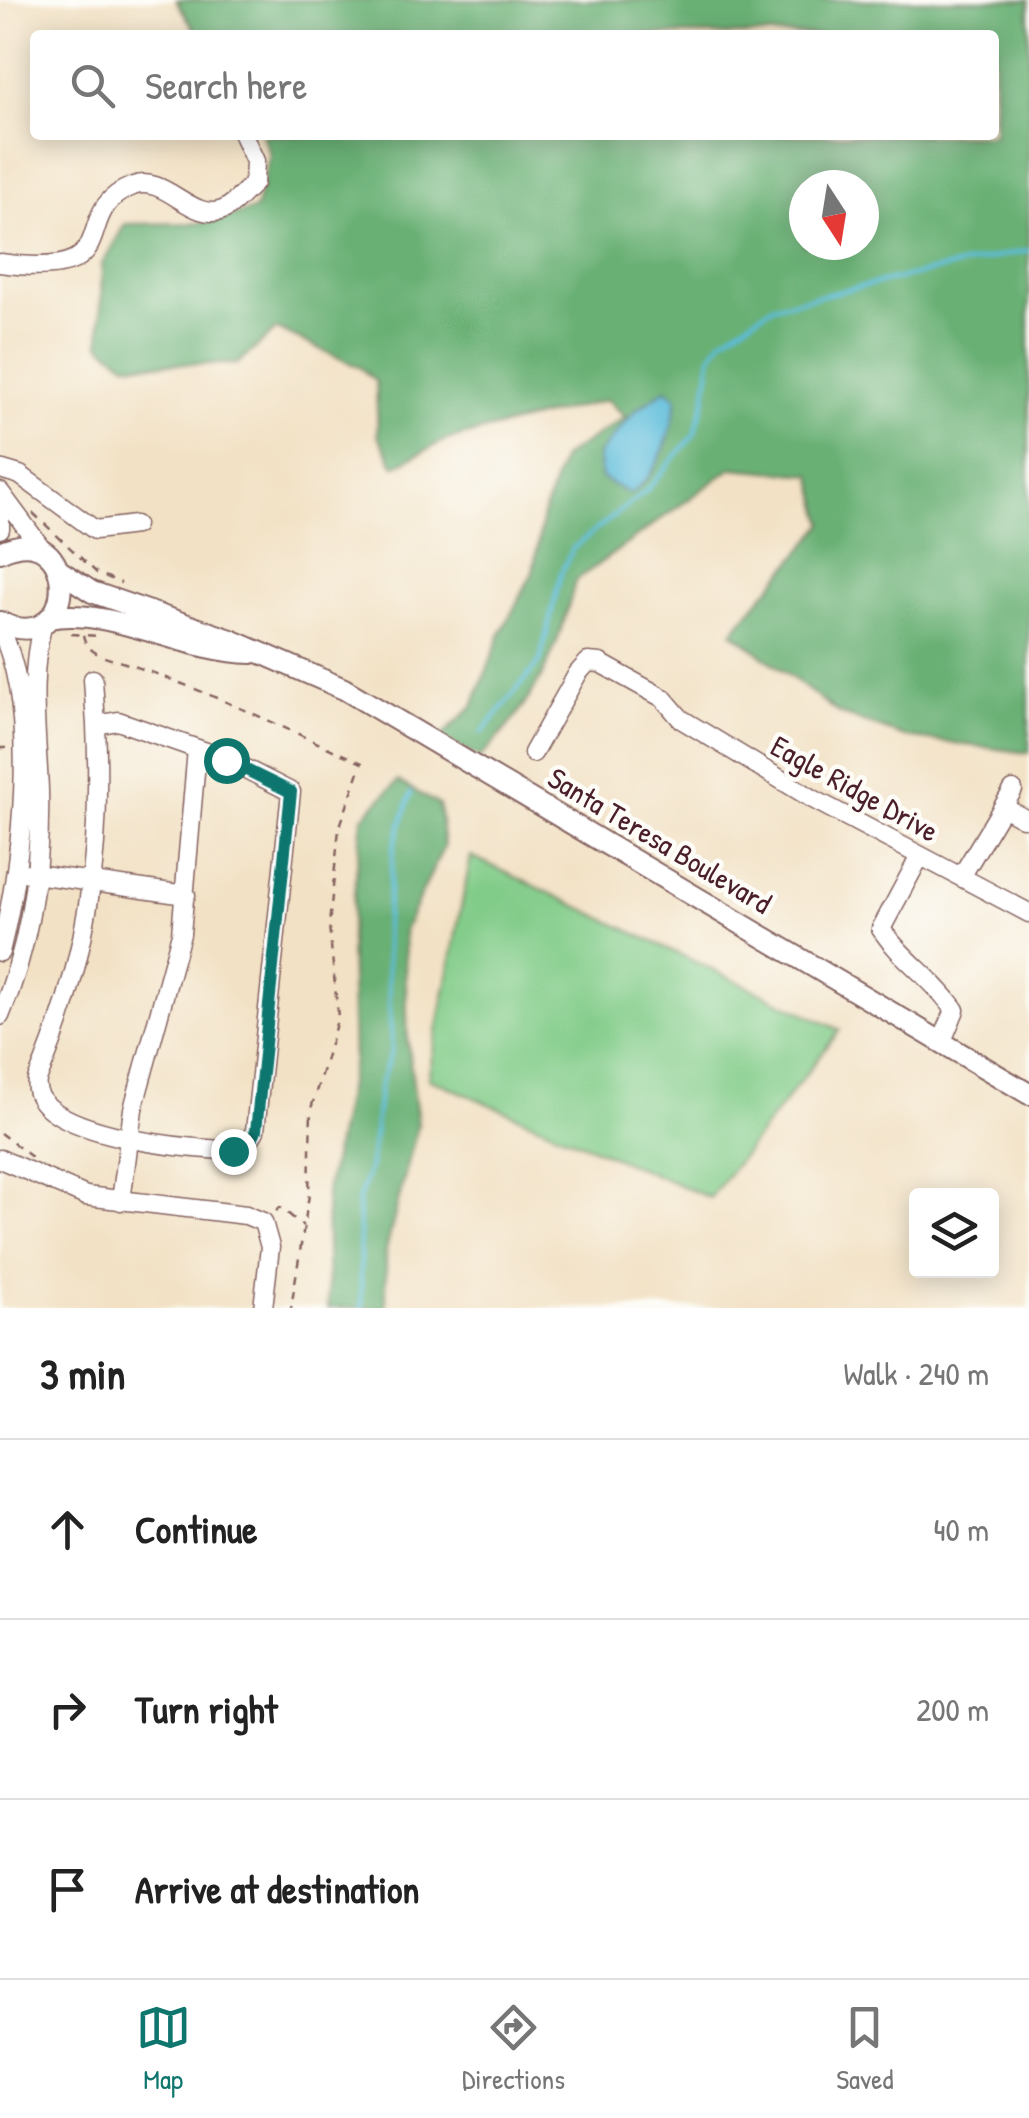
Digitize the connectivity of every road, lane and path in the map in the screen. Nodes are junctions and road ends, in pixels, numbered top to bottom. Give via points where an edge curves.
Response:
1 (245, 140) edge
2 (0, 263) edge
3 (0, 469) edge
4 (0, 492) edge
5 (0, 513) edge
6 (27, 516) dead end
7 (135, 525) dead end
8 (0, 529) edge
9 (0, 552) edge
10 (45, 553) junction
11 (60, 571) junction
12 (124, 590) dead end
13 (0, 625) edge
14 (51, 625) junction
15 (83, 635) dead end
16 (252, 653) junction
17 (93, 679) dead end
18 (96, 725) junction
19 (197, 749) junction
20 (533, 753) dead end
21 (1013, 790) dead end
22 (1002, 807) junction
23 (1023, 818) dead end
24 (920, 856) junction
25 (26, 873) junction
26 (961, 878) junction
27 (93, 883) junction
28 (186, 894) junction
29 (1029, 914) edge
30 (0, 952) edge
31 (0, 1016) edge
32 (942, 1041) junction
33 (1029, 1094) edge
34 (0, 1133) edge
35 (128, 1138) junction
36 (32, 1153) dead end
37 (4, 1155) edge
38 (121, 1201) junction
39 (280, 1207) dead end
40 (305, 1226) dead end
41 (263, 1308) edge

1 - 2 street via 255,161 254,183 223,210 206,211 148,182 134,185 110,198 88,251 69,265
3 - 7 street via 20,475 95,530
4 - 10 street
5 - 8 street
6 - 12 path via 36,511 78,556
9 - 10 main road via 28,546
10 - 11 main road
11 - 14 main road via 61,600
11 - 16 main road, Santa Teresa Boulevard via 92,592
13 - 14 main road, Santa Teresa Boulevard
13 - 25 street via 18,679
14 - 15 path
14 - 16 main road, Santa Teresa Boulevard via 81,615 222,652
14 - 25 street via 34,660 39,793
16 - 32 main road, Santa Teresa Boulevard via 344,689
17 - 18 street
18 - 19 street via 129,722
18 - 27 street via 100,823
19 - 28 street
19 - 35 street via 291,792 256,1131 242,1150
20 - 24 street, Eagle Ridge Drive via 588,662 600,663 813,799
21 - 22 street
22 - 23 street
22 - 26 street
24 - 26 street, Eagle Ridge Drive
24 - 32 street via 881,929 955,1010
25 - 27 street
25 - 30 street
25 - 31 street via 14,983
26 - 29 street, Eagle Ridge Drive
27 - 28 street
27 - 35 street via 71,992 36,1094 44,1106 78,1124
28 - 35 street via 176,959
32 - 33 main road, Santa Teresa Boulevard
34 - 36 path
35 - 38 street
37 - 38 street via 68,1190
38 - 41 street via 264,1222 270,1247
39 - 40 path

